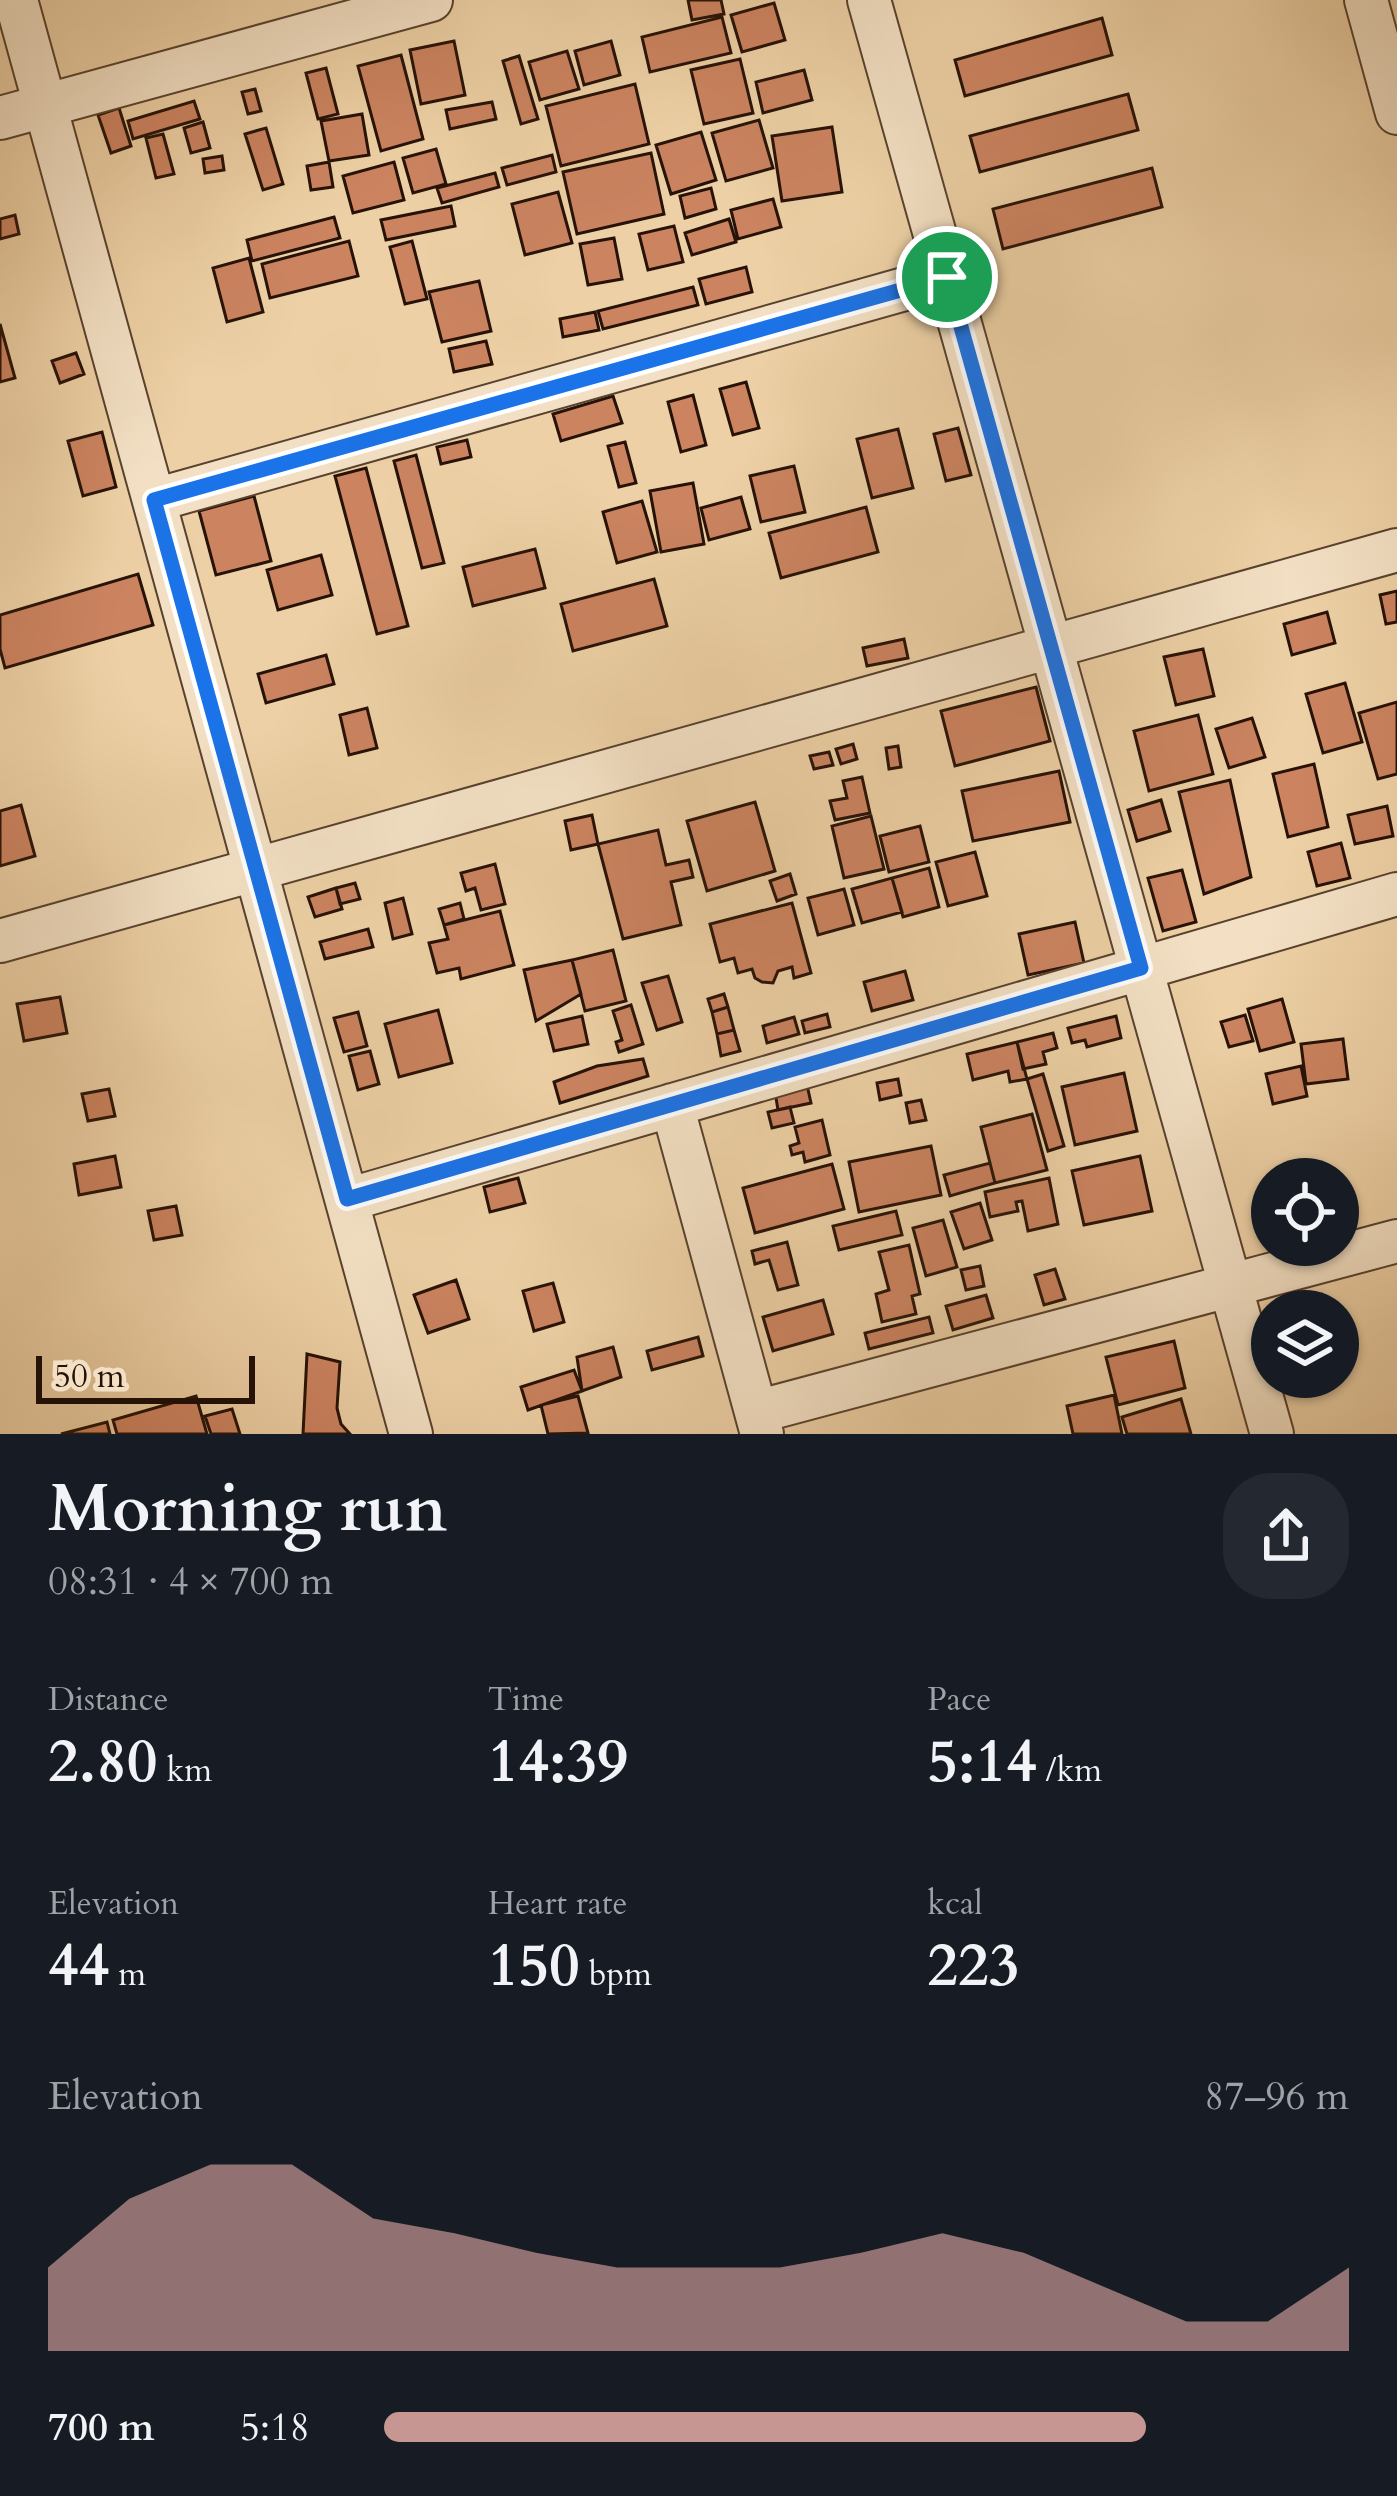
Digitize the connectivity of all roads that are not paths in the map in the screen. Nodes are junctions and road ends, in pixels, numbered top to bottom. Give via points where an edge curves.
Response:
1 (16, 0) edge
2 (430, 0) edge
3 (869, 0) edge
4 (1366, 0) edge
5 (1394, 93) edge
6 (45, 106) junction
7 (0, 118) edge
8 (947, 277) junction
9 (154, 500) junction
10 (1397, 550) edge
11 (1051, 648) junction
12 (255, 869) junction
13 (1397, 894) edge
14 (0, 941) edge
15 (1141, 968) junction
16 (672, 1105) junction
17 (347, 1199) junction
18 (1397, 1240) edge
19 (1230, 1285) junction
20 (759, 1423) edge
21 (411, 1434) edge
22 (1272, 1434) edge

1 - 6 street
2 - 6 street
3 - 8 street
4 - 5 street
6 - 7 street
6 - 9 street
8 - 9 street
8 - 11 street
9 - 12 street
10 - 11 street
11 - 12 street
11 - 15 street
12 - 14 street
12 - 17 street
13 - 15 street
15 - 16 street
15 - 19 street
16 - 17 street
16 - 20 street
17 - 21 street
18 - 19 street
19 - 20 street
19 - 22 street

